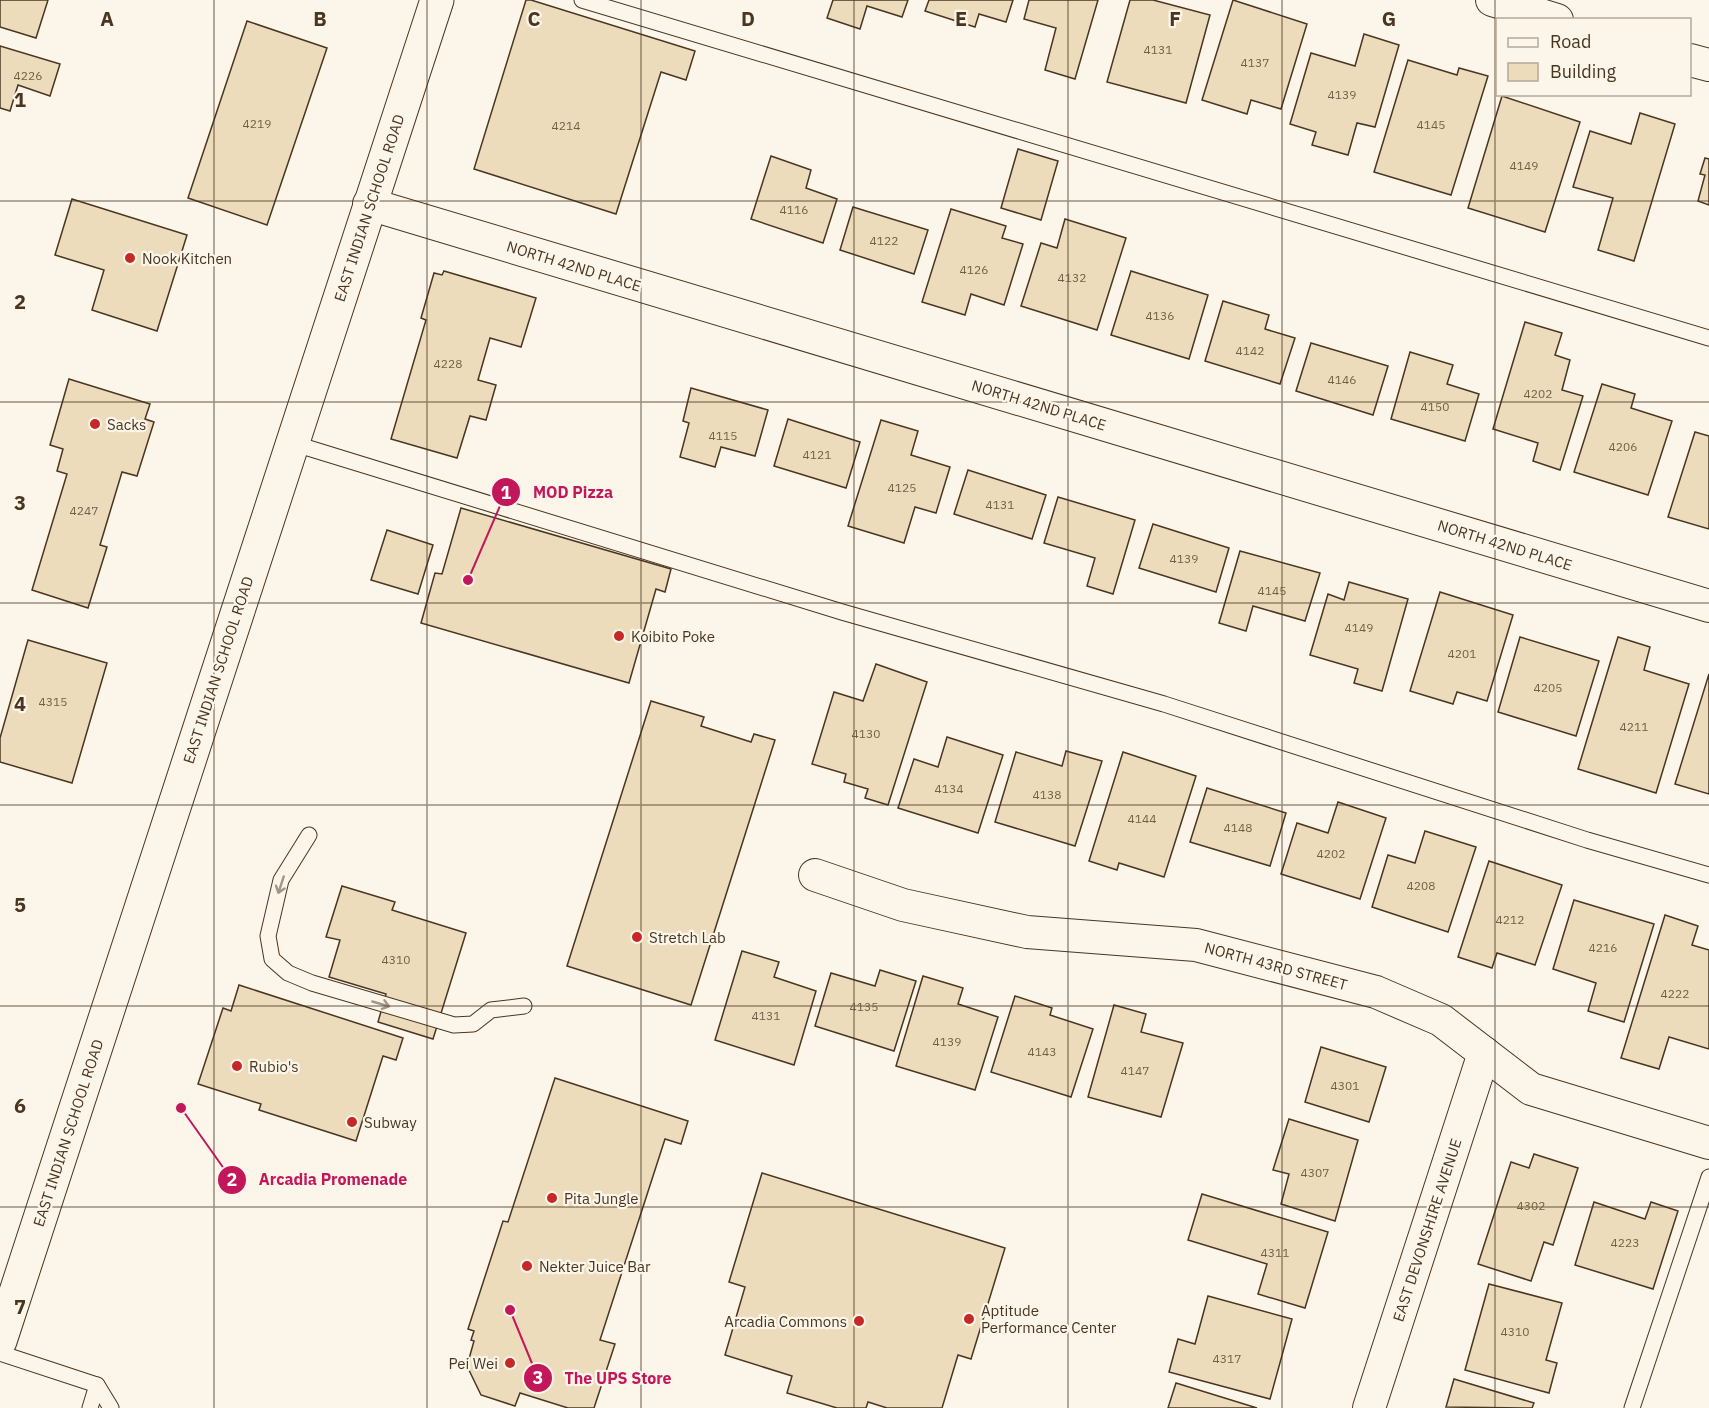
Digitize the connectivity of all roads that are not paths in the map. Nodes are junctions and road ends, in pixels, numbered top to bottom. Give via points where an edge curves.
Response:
1 (582, 0) edge
2 (1492, 0) edge
3 (434, 1) edge
4 (1550, 18) edge
5 (1691, 61) edge
6 (1709, 66) edge
7 (369, 204) junction
8 (1709, 338) edge
9 (292, 443) junction
10 (1709, 606) edge
11 (309, 835) dead end
12 (814, 875) dead end
13 (1709, 875) edge
14 (524, 1006) dead end
15 (1484, 1053) junction
16 (1709, 1143) edge
17 (1709, 1177) edge
18 (0, 1341) edge
19 (0, 1353) edge
20 (97, 1385) junction
21 (90, 1408) edge
22 (111, 1408) edge
23 (1369, 1408) edge
24 (1632, 1408) edge

1 - 8 lane
2 - 4 street
3 - 7 main road, EAST INDIAN SCHOOL ROAD
5 - 6 street
7 - 9 main road, EAST INDIAN SCHOOL ROAD
7 - 10 street, NORTH 42ND PLACE
9 - 13 lane via 842,612 1164,704 1587,840
9 - 18 main road, EAST INDIAN SCHOOL ROAD
11 -> 14 lane via 281,880 268,936 272,959 288,973 454,1025 473,1024 491,1010
12 - 15 street, NORTH 43RD STREET via 903,905 1027,933 1196,945 1354,986 1441,1020
15 - 16 street, NORTH 43RD STREET via 1531,1089
15 - 23 street, EAST DEVONSHIRE AVENUE
17 - 24 lane
19 - 20 lane
20 - 21 lane
20 - 22 lane

